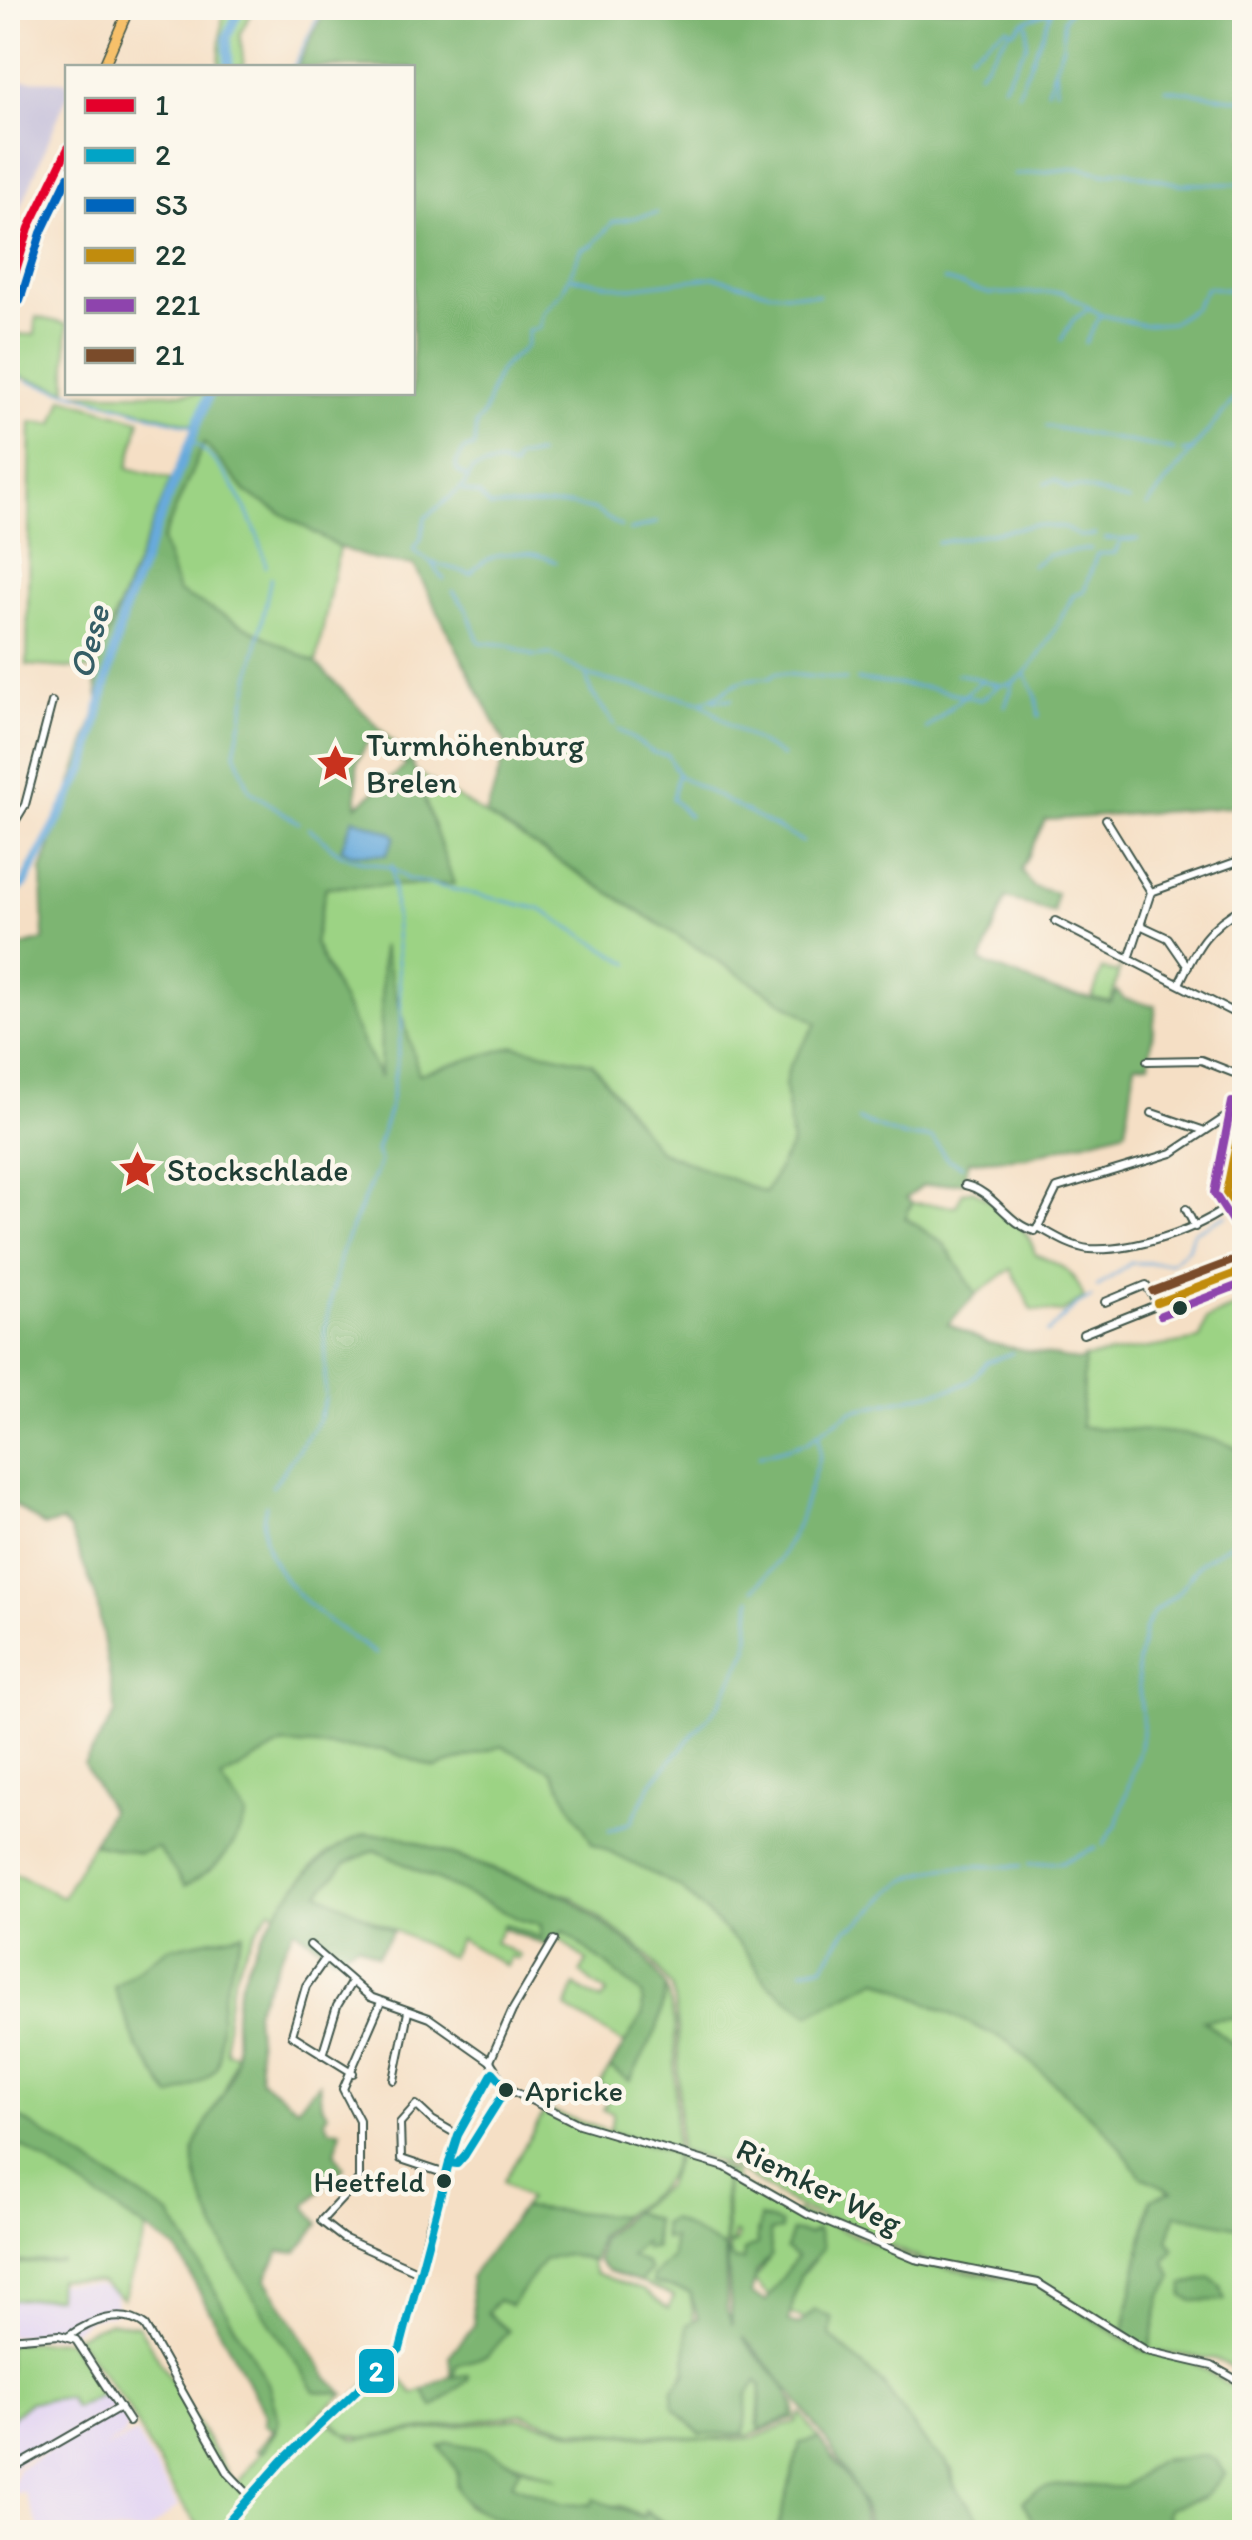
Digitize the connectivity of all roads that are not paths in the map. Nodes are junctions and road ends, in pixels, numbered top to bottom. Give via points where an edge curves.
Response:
1 (129, 8) edge
2 (104, 65) edge
3 (65, 160) edge
4 (8, 297) edge
5 (8, 507) edge
6 (8, 654) edge
7 (52, 702) dead end
8 (1106, 819) dead end
9 (8, 834) edge
10 (1244, 859) edge
11 (1151, 892) junction
12 (1244, 907) edge
13 (1055, 920) dead end
14 (1140, 925) junction
15 (1129, 959) junction
16 (1188, 967) junction
17 (1180, 984) junction
18 (1244, 1018) edge
19 (1147, 1060) dead end
20 (1244, 1078) edge
21 (1244, 1105) edge
22 (1152, 1113) dead end
23 (1203, 1130) junction
24 (1240, 1144) edge
25 (965, 1185) dead end
26 (1231, 1204) junction
27 (1186, 1209) dead end
28 (1244, 1216) edge
29 (1195, 1227) junction
30 (1038, 1228) junction
31 (1244, 1270) edge
32 (1105, 1302) dead end
33 (1157, 1303) junction
34 (1084, 1334) dead end
35 (554, 1940) dead end
36 (310, 1945) dead end
37 (325, 1958) junction
38 (351, 1983) junction
39 (381, 2002) junction
40 (408, 2012) junction
41 (322, 2056) junction
42 (490, 2061) junction
43 (493, 2072) junction
44 (352, 2074) junction
45 (394, 2080) dead end
46 (508, 2088) junction
47 (458, 2135) junction
48 (450, 2163) junction
49 (446, 2174) junction
50 (419, 2272) junction
51 (68, 2336) junction
52 (8, 2339) edge
53 (1244, 2384) edge
54 (120, 2407) junction
55 (128, 2422) dead end
56 (8, 2479) edge
57 (250, 2496) junction
58 (9, 2532) edge
59 (218, 2532) edge

1 - 2 main road
3 - 4 main road via 35,214
5 - 6 main road via 14,576
7 - 9 street via 25,805
8 - 11 street
10 - 11 street
11 - 14 street
12 - 16 street via 1213,926
13 - 15 street
14 - 15 street
14 - 16 street via 1168,938
15 - 17 street
16 - 17 street
17 - 18 street
19 - 20 street via 1201,1060
21 - 23 street
21 - 24 street
22 - 23 street
23 - 30 street via 1148,1163 1057,1188
24 - 26 street via 1226,1193
25 - 30 street via 1024,1228
26 - 28 street
26 - 29 street
27 - 29 street
29 - 30 street via 1104,1249 1070,1244
31 - 33 street
32 - 33 street via 1146,1284
33 - 34 street
35 - 42 street
36 - 37 street
37 - 38 street
37 - 41 street via 306,1986 292,2035
38 - 39 street
38 - 41 street
39 - 40 street
39 - 44 street
40 - 42 street via 446,2028
40 - 45 street
41 - 44 street
42 - 43 street
43 - 46 street
43 - 47 street
44 - 50 street via 343,2090 359,2120 359,2180 321,2221
46 - 48 street via 466,2155
46 - 53 street, Riemker Weg via 588,2126 736,2172 807,2214 916,2259 1038,2283 1140,2348 1212,2366
47 - 48 street
47 - 49 street via 416,2105 400,2123 401,2159
48 - 49 street
49 - 50 street
50 - 57 street via 400,2349
51 - 52 street
51 - 54 street
51 - 57 street via 122,2317 145,2326 229,2474
54 - 55 street
54 - 56 street via 18,2465
56 - 58 street
57 - 59 street

